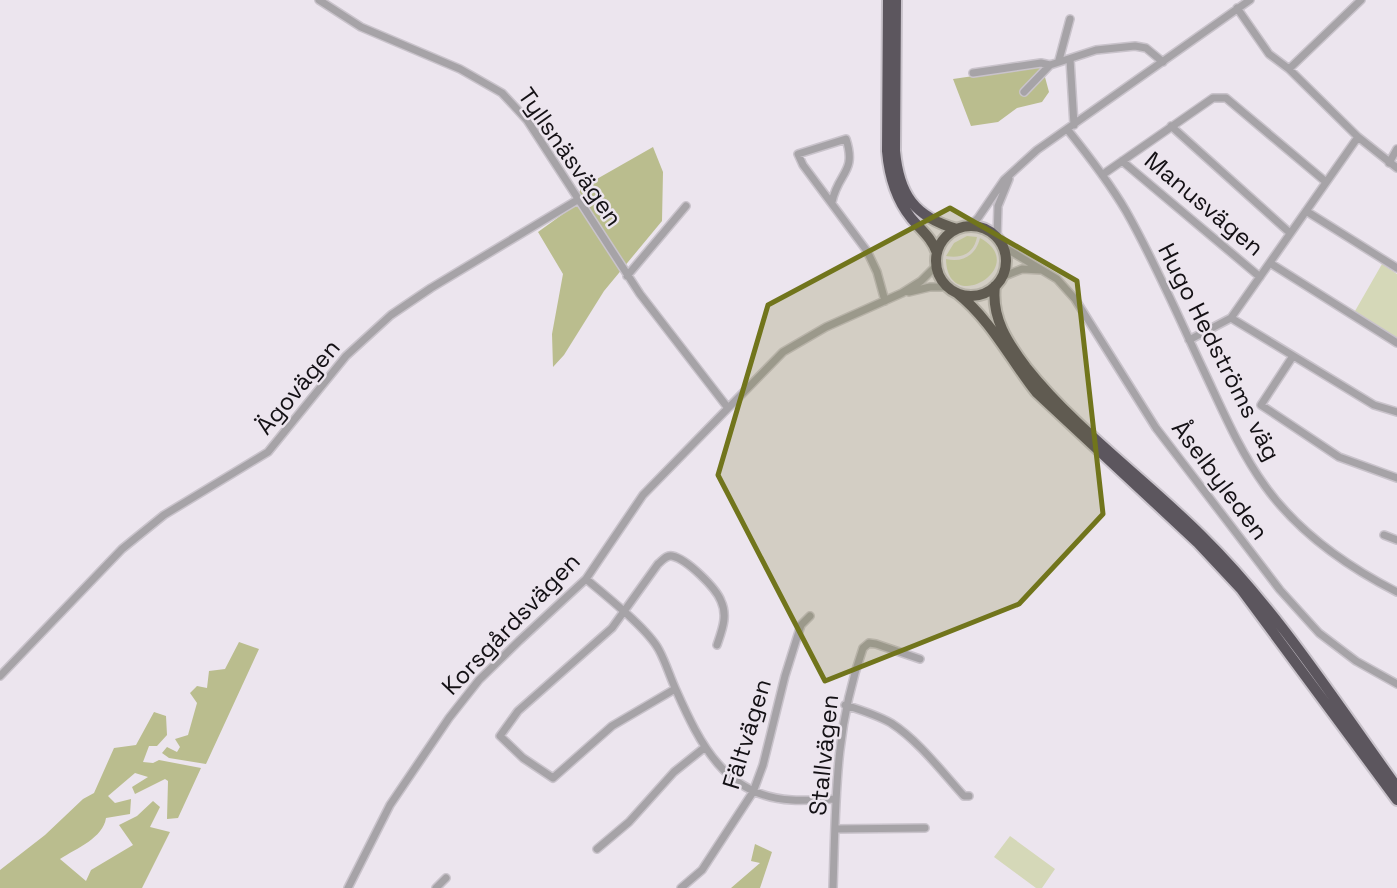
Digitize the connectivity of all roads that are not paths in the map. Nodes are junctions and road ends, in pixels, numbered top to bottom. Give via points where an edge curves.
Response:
1 (319, 0) edge
2 (888, 0) edge
3 (896, 0) edge
4 (1250, 0) edge
5 (1362, 0) edge
6 (1237, 9) junction
7 (1070, 19) dead end
8 (1070, 59) junction
9 (1059, 60) junction
10 (1163, 62) junction
11 (1049, 65) junction
12 (1289, 69) junction
13 (973, 73) dead end
14 (1024, 92) dead end
15 (1171, 126) junction
16 (1070, 127) junction
17 (1358, 137) junction
18 (1397, 149) edge
19 (1122, 161) junction
20 (1389, 163) junction
21 (1397, 168) edge
22 (1014, 170) junction
23 (1102, 175) junction
24 (1326, 182) junction
25 (579, 199) junction
26 (832, 202) junction
27 (686, 206) dead end
28 (1306, 211) junction
29 (970, 226) junction
30 (957, 229) junction
31 (1290, 233) junction
32 (1000, 242) junction
33 (937, 253) junction
34 (1270, 263) junction
35 (936, 266) junction
36 (1397, 268) edge
37 (1045, 270) junction
38 (627, 276) junction
39 (1260, 277) junction
40 (999, 281) junction
41 (952, 290) junction
42 (902, 293) junction
43 (885, 301) junction
44 (1231, 318) junction
45 (1189, 340) junction
46 (1397, 343) edge
47 (1293, 356) junction
48 (728, 408) junction
49 (1397, 412) edge
50 (1397, 478) edge
51 (1384, 535) dead end
52 (1397, 540) edge
53 (586, 579) junction
54 (1397, 592) edge
55 (624, 612) junction
56 (810, 616) dead end
57 (717, 645) dead end
58 (920, 659) dead end
59 (0, 676) edge
60 (1397, 684) edge
61 (675, 689) junction
62 (845, 705) junction
63 (704, 748) junction
64 (1397, 787) edge
65 (753, 792) junction
66 (968, 796) dead end
67 (835, 799) junction
68 (1397, 800) edge
69 (925, 828) dead end
70 (835, 829) junction
71 (597, 849) dead end
72 (446, 878) dead end
73 (348, 888) edge
74 (436, 888) edge
75 (681, 888) edge
76 (833, 888) edge

1 - 25 street, Tyllsnäsvägen via 361,27 460,69 502,93 527,120
2 - 33 highway via 890,176 908,215
3 - 30 highway via 895,151 899,175 916,208 934,222
4 - 6 street
5 - 12 street
6 - 10 street
6 - 12 street via 1269,54
7 - 9 street
8 - 9 street
8 - 10 street via 1096,50 1135,46 1146,48
8 - 16 street
9 - 11 street
10 - 16 street
11 - 13 street
11 - 14 street
12 - 17 street
15 - 19 street
15 - 24 street via 1213,98 1226,98
15 - 31 street
16 - 22 street
16 - 23 street, Hugo Hedströms väg
17 - 20 street
17 - 24 street
18 - 20 street
19 - 23 street
19 - 39 street, Manusvägen
20 - 21 street
22 - 29 street
22 - 32 street via 998,206
23 - 45 street, Hugo Hedströms väg via 1125,210
24 - 28 street
25 - 38 street, Tyllsnäsvägen
25 - 59 street, Ägovägen via 391,315 346,356 268,452 164,515 122,549
26 - 26 street via 851,158 846,139 798,154
26 - 43 street via 872,261
27 - 38 street
28 - 31 street
28 - 36 street
29 - 30 highway
29 - 32 highway via 985,229
30 - 33 highway via 942,241
31 - 34 street
32 - 37 street, Åselbyleden
32 - 40 highway via 1006,261
33 - 35 highway
34 - 39 street
34 - 46 street
35 - 41 highway
35 - 42 street, Korsgårdsvägen
37 - 40 street via 1023,269
37 - 60 street, Åselbyleden via 1075,299 1156,428 1280,590 1320,633
38 - 48 street, Tyllsnäsvägen
39 - 44 street
40 - 41 highway via 986,293 974,296
40 - 64 highway via 996,316 1026,366 1248,585
41 - 42 street, Korsgårdsvägen via 930,287
41 - 68 highway via 985,319 1037,392 1241,589
42 - 43 street, Korsgårdsvägen
43 - 48 street, Korsgårdsvägen via 796,342
44 - 45 street
44 - 47 street
45 - 54 street, Hugo Hedströms väg via 1266,488 1338,557
47 - 49 street via 1374,405
47 - 50 street via 1261,405 1339,457
48 - 53 street, Korsgårdsvägen via 643,495
51 - 52 street
53 - 55 street
53 - 73 street, Korsgårdsvägen via 499,660 449,718 390,804
55 - 57 street via 658,564 673,556 711,585 722,601 725,620
55 - 61 street via 659,648
55 - 61 street via 518,711 500,736 554,778 612,726
56 - 65 street, Fältvägen via 801,625
58 - 62 street, Stallvägen via 869,643 863,648
61 - 63 street
62 - 66 street via 891,723
62 - 67 street, Stallvägen
63 - 65 street via 724,772
63 - 71 street
65 - 67 street via 791,800
65 - 75 street, Fältvägen via 702,870
67 - 70 street, Stallvägen
69 - 70 street
70 - 76 street, Stallvägen
72 - 74 street

